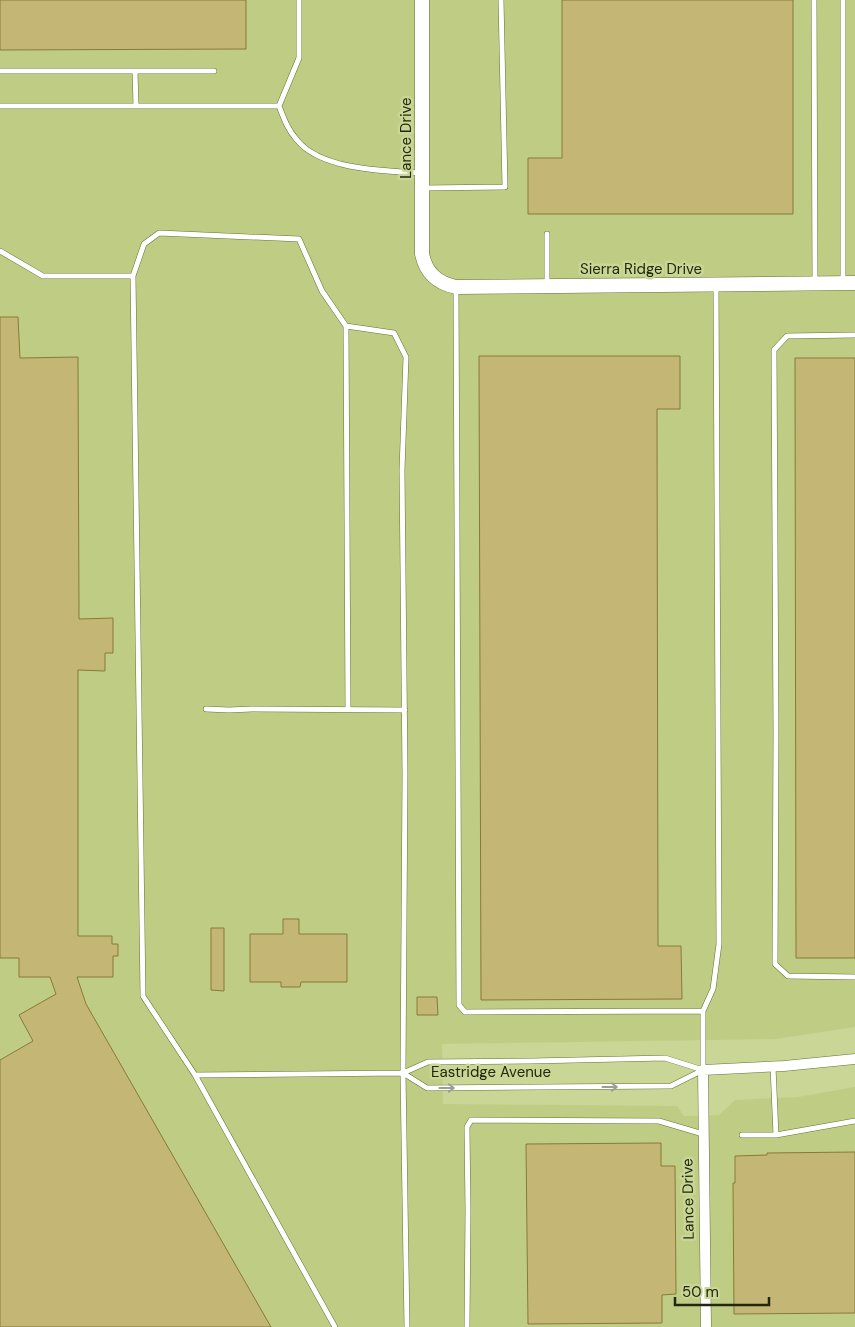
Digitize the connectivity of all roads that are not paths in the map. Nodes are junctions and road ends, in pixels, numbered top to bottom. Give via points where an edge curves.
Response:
1 (299, 0) edge
2 (422, 0) edge
3 (501, 0) edge
4 (814, 0) edge
5 (844, 0) edge
6 (0, 71) edge
7 (135, 71) junction
8 (214, 71) dead end
9 (0, 106) edge
10 (136, 106) junction
11 (279, 106) junction
12 (423, 173) junction
13 (423, 188) junction
14 (547, 234) dead end
15 (0, 251) edge
16 (430, 273) joint
17 (132, 276) junction
18 (849, 283) edge
19 (815, 284) junction
20 (716, 285) junction
21 (547, 286) junction
22 (456, 287) junction
23 (346, 326) junction
24 (855, 336) edge
25 (206, 709) dead end
26 (348, 710) junction
27 (405, 710) junction
28 (855, 977) edge
29 (703, 1011) junction
30 (855, 1059) edge
31 (773, 1067) junction
32 (703, 1070) junction
33 (403, 1073) junction
34 (194, 1075) junction
35 (855, 1121) edge
36 (704, 1134) junction
37 (742, 1135) dead end
38 (776, 1135) junction
39 (335, 1327) edge
40 (407, 1327) edge
41 (467, 1327) edge
42 (706, 1327) edge

1 - 11 lane via 299,58
2 - 12 street, Lance Drive
3 - 13 lane via 505,187
4 - 19 lane
5 - 18 lane
6 - 7 lane
7 - 8 lane
7 - 10 lane
9 - 10 lane
10 - 11 lane
11 - 12 lane via 286,126 313,154 368,170
12 - 13 street, Lance Drive
13 - 16 street, Lance Drive via 422,254
14 - 21 lane
15 - 17 lane via 43,276
16 - 22 street, Sierra Ridge Drive
17 - 23 lane via 144,244 159,233 299,239 322,291
17 - 34 lane via 143,996
18 - 19 street, Sierra Ridge Drive
19 - 20 street, Sierra Ridge Drive
20 - 21 street, Sierra Ridge Drive
20 - 29 lane via 719,944 713,989
21 - 22 street, Sierra Ridge Drive
22 - 29 lane via 460,1005 465,1012
23 - 26 lane
23 - 27 lane via 394,333 406,357 402,470
24 - 28 lane via 787,336 774,350 774,360 775,964 788,976
25 - 26 lane
26 - 27 lane
27 - 33 lane
29 - 32 lane
30 - 31 street, Eastridge Avenue
31 - 32 street, Eastridge Avenue
31 - 38 lane
32 - 33 lane, Eastridge Avenue via 665,1058 428,1062
33 -> 32 lane, Eastridge Avenue via 427,1088 671,1086
32 - 36 street, Lance Drive
33 - 34 lane
33 - 40 lane
34 - 39 lane
35 - 38 lane
36 - 41 lane via 659,1121 471,1120 467,1127
36 - 42 street, Lance Drive
37 - 38 lane

